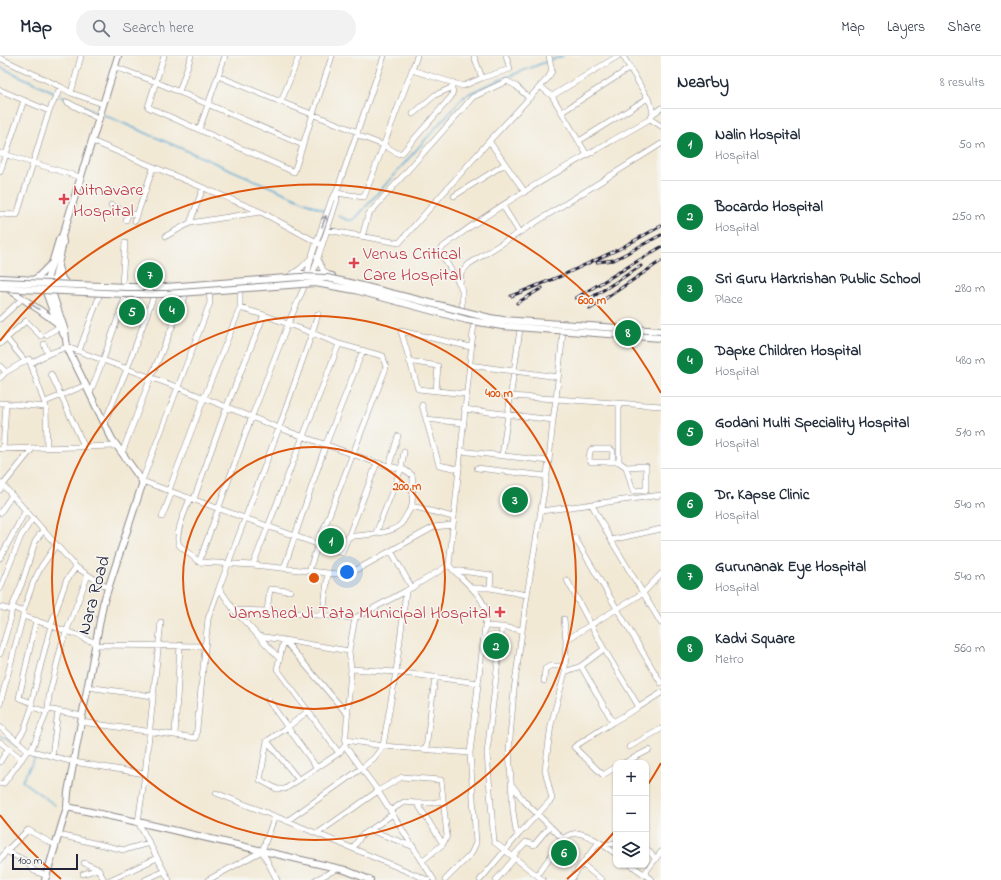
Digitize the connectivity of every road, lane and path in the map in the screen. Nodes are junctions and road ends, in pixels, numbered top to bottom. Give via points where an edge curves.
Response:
1 (81, 56) edge
2 (118, 56) edge
3 (164, 56) edge
4 (191, 56) edge
5 (225, 56) edge
6 (299, 56) edge
7 (332, 56) edge
8 (384, 56) edge
9 (417, 56) edge
10 (474, 56) edge
11 (506, 56) edge
12 (549, 56) edge
13 (618, 56) edge
14 (623, 56) edge
15 (0, 58) edge
16 (115, 67) junction
17 (630, 68) junction
18 (412, 70) junction
19 (501, 72) junction
20 (218, 76) junction
21 (482, 78) junction
22 (507, 81) junction
23 (156, 82) junction
24 (452, 85) junction
25 (540, 86) junction
26 (61, 88) junction
27 (0, 90) edge
28 (180, 92) junction
29 (71, 93) junction
30 (552, 96) junction
31 (529, 98) junction
32 (648, 98) junction
33 (24, 100) junction
34 (67, 102) dead end
35 (281, 102) junction
36 (209, 105) junction
37 (103, 106) junction
38 (661, 108) edge
39 (49, 111) junction
40 (562, 112) junction
41 (313, 114) junction
42 (413, 114) dead end
43 (652, 117) junction
44 (99, 118) junction
45 (661, 126) edge
46 (199, 130) junction
47 (357, 134) junction
48 (92, 141) junction
49 (489, 141) junction
50 (579, 141) junction
51 (661, 144) edge
52 (303, 145) junction
53 (383, 145) junction
54 (3, 154) edge
55 (587, 155) junction
56 (34, 164) junction
57 (505, 164) junction
58 (153, 168) junction
59 (0, 172) edge
60 (80, 177) junction
61 (203, 188) junction
62 (525, 192) junction
63 (336, 193) junction
64 (454, 196) dead end
65 (111, 205) dead end
66 (503, 206) junction
67 (129, 212) junction
68 (261, 212) junction
69 (0, 214) edge
70 (126, 220) dead end
71 (190, 223) junction
72 (327, 230) junction
73 (519, 232) junction
74 (166, 236) dead end
75 (362, 237) junction
76 (316, 242) junction
77 (124, 243) dead end
78 (322, 245) junction
79 (311, 258) junction
80 (317, 258) junction
81 (54, 265) junction
82 (309, 274) junction
83 (291, 275) junction
84 (328, 276) junction
85 (0, 278) edge
86 (34, 280) junction
87 (47, 280) junction
88 (54, 281) junction
89 (209, 281) junction
90 (0, 282) edge
91 (64, 282) junction
92 (122, 284) junction
93 (305, 285) junction
94 (312, 285) junction
95 (460, 285) junction
96 (0, 288) edge
97 (10, 290) junction
98 (240, 290) junction
99 (49, 292) junction
100 (210, 292) junction
101 (100, 294) junction
102 (186, 294) junction
103 (126, 295) junction
104 (154, 295) junction
105 (23, 298) junction
106 (240, 308) junction
107 (462, 310) junction
108 (318, 314) dead end
109 (264, 315) junction
110 (0, 319) edge
111 (564, 322) junction
112 (474, 323) junction
113 (288, 324) junction
114 (58, 325) junction
115 (520, 329) junction
116 (661, 330) edge
117 (563, 332) junction
118 (312, 333) junction
119 (65, 336) junction
120 (6, 338) junction
121 (661, 339) edge
122 (0, 344) edge
123 (44, 344) dead end
124 (339, 344) junction
125 (67, 347) junction
126 (471, 347) junction
127 (363, 350) junction
128 (79, 351) junction
129 (48, 354) junction
130 (103, 360) junction
131 (25, 361) junction
132 (409, 361) junction
133 (31, 363) junction
134 (469, 365) junction
135 (0, 366) edge
136 (127, 369) junction
137 (6, 372) junction
138 (514, 372) junction
139 (51, 374) dead end
140 (151, 377) junction
141 (558, 377) junction
142 (0, 378) edge
143 (86, 385) junction
144 (177, 387) junction
145 (436, 391) junction
146 (90, 393) junction
147 (466, 394) junction
148 (61, 395) junction
149 (510, 396) junction
150 (204, 398) junction
151 (556, 399) junction
152 (0, 403) edge
153 (6, 404) junction
154 (46, 404) junction
155 (619, 404) junction
156 (226, 406) junction
157 (422, 406) dead end
158 (661, 406) edge
159 (464, 409) junction
160 (508, 414) junction
161 (252, 416) junction
162 (426, 419) junction
163 (552, 420) junction
164 (463, 423) junction
165 (104, 424) junction
166 (2, 428) edge
167 (279, 428) junction
168 (303, 436) junction
169 (398, 436) dead end
170 (326, 444) junction
171 (84, 446) junction
172 (117, 446) junction
173 (47, 447) junction
174 (33, 448) junction
175 (2, 449) edge
176 (460, 451) junction
177 (404, 452) dead end
178 (122, 453) junction
179 (353, 454) junction
180 (502, 456) junction
181 (548, 461) junction
182 (612, 462) junction
183 (619, 462) junction
184 (377, 463) junction
185 (389, 466) junction
186 (626, 467) junction
187 (477, 468) dead end
188 (401, 469) junction
189 (458, 469) junction
190 (546, 476) junction
191 (142, 481) junction
192 (2, 484) edge
193 (0, 490) edge
194 (171, 491) junction
195 (12, 495) junction
196 (661, 495) edge
197 (192, 499) junction
198 (592, 505) junction
199 (412, 506) junction
200 (219, 508) junction
201 (26, 510) junction
202 (541, 511) junction
203 (0, 513) edge
204 (162, 517) dead end
205 (454, 517) junction
206 (33, 518) junction
207 (245, 518) junction
208 (269, 526) junction
209 (453, 526) junction
210 (661, 529) edge
211 (43, 530) junction
212 (376, 533) junction
213 (295, 536) junction
214 (348, 536) junction
215 (575, 538) dead end
216 (611, 540) junction
217 (318, 544) junction
218 (56, 545) junction
219 (391, 551) junction
220 (0, 558) edge
221 (199, 562) junction
222 (228, 563) junction
223 (253, 565) junction
224 (449, 565) junction
225 (76, 567) junction
226 (284, 568) junction
227 (453, 570) junction
228 (309, 571) junction
229 (328, 573) junction
230 (661, 574) edge
231 (88, 575) junction
232 (567, 580) dead end
233 (108, 588) junction
234 (219, 588) junction
235 (412, 588) junction
236 (472, 588) junction
237 (490, 588) junction
238 (0, 589) edge
239 (290, 591) dead end
240 (406, 591) junction
241 (643, 593) junction
242 (527, 595) junction
243 (0, 607) edge
244 (12, 607) junction
245 (617, 608) junction
246 (234, 610) junction
247 (267, 611) junction
248 (23, 614) junction
249 (323, 615) junction
250 (355, 618) junction
251 (564, 619) dead end
252 (36, 620) junction
253 (161, 622) dead end
254 (661, 623) edge
255 (51, 625) junction
256 (590, 625) junction
257 (486, 626) junction
258 (502, 627) junction
259 (522, 630) junction
260 (66, 631) junction
261 (258, 636) junction
262 (284, 640) junction
263 (566, 640) junction
264 (95, 644) junction
265 (158, 645) junction
266 (180, 646) junction
267 (205, 646) junction
268 (604, 649) junction
269 (349, 651) junction
270 (0, 654) edge
271 (280, 659) junction
272 (580, 666) junction
273 (351, 669) junction
274 (565, 669) junction
275 (396, 672) junction
276 (435, 677) junction
277 (544, 680) dead end
278 (478, 683) junction
279 (661, 683) edge
280 (87, 687) junction
281 (661, 693) edge
282 (153, 696) junction
283 (268, 700) dead end
284 (0, 704) edge
285 (32, 705) junction
286 (639, 707) junction
287 (48, 710) junction
288 (58, 711) junction
289 (308, 711) junction
290 (348, 715) junction
291 (81, 719) junction
292 (613, 722) junction
293 (0, 727) edge
294 (288, 728) junction
295 (661, 729) edge
296 (149, 732) junction
297 (175, 735) junction
298 (267, 740) junction
299 (18, 741) junction
300 (346, 743) junction
301 (3, 745) edge
302 (383, 746) junction
303 (629, 747) dead end
304 (426, 749) junction
305 (29, 750) junction
306 (649, 750) dead end
307 (339, 753) junction
308 (470, 753) junction
309 (52, 756) junction
310 (22, 758) junction
311 (630, 760) edge
312 (0, 762) edge
313 (74, 762) junction
314 (317, 768) junction
315 (362, 768) junction
316 (613, 769) edge
317 (145, 774) junction
318 (299, 780) junction
319 (2, 784) edge
320 (512, 785) junction
321 (0, 789) edge
322 (378, 791) junction
323 (216, 793) dead end
324 (442, 801) junction
325 (417, 803) junction
326 (67, 807) junction
327 (392, 812) junction
328 (538, 814) junction
329 (275, 816) junction
330 (287, 821) junction
331 (138, 822) junction
332 (550, 826) junction
333 (370, 830) junction
334 (318, 833) junction
335 (519, 834) junction
336 (59, 835) junction
337 (563, 839) junction
338 (149, 843) junction
339 (601, 843) junction
340 (613, 843) edge
341 (443, 844) junction
342 (56, 845) junction
343 (414, 847) junction
344 (353, 848) junction
345 (505, 850) junction
346 (6, 851) junction
347 (262, 851) junction
348 (649, 851) edge
349 (613, 852) edge
350 (661, 852) edge
351 (514, 857) junction
352 (157, 858) junction
353 (656, 859) junction
354 (0, 860) edge
355 (422, 861) junction
356 (84, 863) dead end
357 (582, 864) junction
358 (635, 868) edge
359 (98, 869) junction
360 (337, 869) junction
361 (164, 870) junction
362 (83, 874) dead end
363 (644, 874) junction
364 (537, 875) junction
365 (326, 877) edge
366 (46, 878) edge
367 (104, 880) edge
368 (112, 880) edge
369 (145, 880) edge
370 (169, 880) edge
371 (208, 880) edge
372 (277, 880) edge
373 (315, 880) edge
374 (370, 880) edge
375 (428, 880) edge
376 (434, 880) edge
377 (445, 880) edge
378 (480, 880) edge
379 (496, 880) edge
380 (543, 880) edge
381 (571, 880) edge
382 (602, 880) edge
383 (652, 880) edge

1 - 29 street
2 - 16 main road
3 - 23 street
4 - 28 street
5 - 20 street
6 - 35 street
7 - 41 street
8 - 47 street
9 - 18 street
10 - 21 street
11 - 19 street via 510,69
12 - 25 street via 552,70
13 - 30 street
14 - 17 street
15 - 26 street
16 - 23 street
16 - 37 main road
17 - 32 street
17 - 40 street
18 - 24 street
18 - 53 street
19 - 21 street
19 - 22 street
20 - 35 street
20 - 36 street
21 - 24 street via 463,86
22 - 31 street
22 - 75 street via 473,97 368,215
23 - 28 street
23 - 46 street via 148,107
24 - 42 street via 435,95
24 - 53 street via 451,97 402,154
25 - 30 street
25 - 31 street
26 - 29 street
26 - 39 street
27 - 33 street
28 - 36 street
29 - 37 street
30 - 40 street
31 - 49 street
32 - 43 street
32 - 50 street
33 - 39 street
33 - 54 street
34 - 44 street
35 - 41 street
36 - 46 street
36 - 52 street
37 - 44 main road
38 - 43 street
39 - 56 street
40 - 50 street
41 - 47 street
41 - 52 street
43 - 45 street
43 - 55 street
44 - 48 main road
46 - 52 street via 294,172
47 - 53 street
47 - 63 street
48 - 58 street
48 - 60 main road
49 - 57 street
49 - 75 street via 399,243
50 - 55 street
51 - 73 street
53 - 63 street via 364,197
54 - 56 street
54 - 59 street
55 - 62 street
56 - 60 street
56 - 69 street via 17,215
57 - 62 street
57 - 64 street
58 - 61 street
58 - 67 street via 136,218
60 - 81 main road via 59,240
61 - 68 street
61 - 71 street
62 - 66 street
63 - 72 street via 337,200
76 -> 63 street
65 - 67 street
66 - 73 street
66 - 95 street via 438,250
67 - 70 street
68 - 71 street
68 - 76 street
71 - 74 street
72 - 75 street
72 - 78 street
73 - 95 street via 469,264 461,274
76 - 78 street
76 - 79 street
77 - 92 street
78 - 80 street
79 - 82 street
79 - 83 street
80 - 82 street
80 - 84 street
81 - 86 main road
81 - 87 main road
81 - 88 main road
81 - 91 main road
82 - 83 main road
82 - 84 main road
82 - 93 street
82 - 94 street
83 - 89 main road
84 - 107 main road
85 - 86 main road
86 - 87 main road
87 - 88 main road
87 - 99 main road
88 - 91 main road
88 - 99 main road
89 - 92 main road via 153,285
89 - 100 street
90 - 116 main road, bridge via 166,288 320,277 469,314 504,320
91 - 92 main road
93 - 94 main road
93 - 98 main road
93 - 113 street
94 - 112 main road via 360,293
95 - 107 street
96 - 97 main road
96 - 121 main road, bridge via 166,294 315,283 355,290 467,320 502,326
97 - 99 main road
97 - 105 main road
98 - 100 main road
98 - 106 street
99 - 101 main road
99 - 114 main road
99 - 119 main road
100 - 102 main road
100 - 144 street via 210,303
101 - 103 main road
101 - 128 street
102 - 104 main road
102 - 140 street
103 - 104 main road
103 - 130 street
104 - 136 street
105 - 110 street
114 -> 105 main road
106 - 109 street
106 - 150 street
107 - 111 main road via 504,318
108 - 118 street
109 - 113 street
109 - 156 street
111 - 116 main road
111 - 117 street
112 - 115 main road
112 - 126 street
113 - 118 street
113 - 161 street
114 - 119 main road
114 - 120 street via 44,336 26,321
115 - 117 main road
115 - 138 street
117 - 121 main road
117 - 141 street
118 - 124 street
118 - 167 street
119 - 125 main road
120 - 122 street
120 - 131 street
123 - 129 street
124 - 127 street
124 - 168 street
125 - 128 street
125 - 129 street
125 - 143 main road
126 - 132 street via 401,331
126 - 134 street
127 - 170 street
127 - 179 street via 383,356 386,368
128 - 130 street
129 - 133 street
130 - 136 street
130 - 146 street
131 - 133 street via 29,359
131 - 137 street
132 - 145 street via 418,389
132 - 145 street via 438,366
133 - 154 street
134 - 138 street
134 - 147 street
135 - 137 street
136 - 140 street
136 - 165 street
137 - 142 street
138 - 141 street
138 - 149 street
139 - 148 street
140 - 144 street
140 - 178 street
141 - 151 street
143 - 146 main road
143 - 148 street
144 - 150 street
144 - 191 street
145 - 147 street
146 - 165 main road
147 - 159 street
148 - 154 street
148 - 171 street
149 - 151 street
149 - 160 street
150 - 156 street
150 - 194 street
151 - 155 street
151 - 163 street
152 - 153 street
153 - 154 street
153 - 166 street
154 - 173 street
155 - 158 street
155 - 183 street
156 - 161 street
156 - 197 street
157 - 162 street
159 - 160 street
159 - 164 street
160 - 163 street
160 - 180 street
161 - 167 street
161 - 200 street
162 - 164 street
162 - 189 street via 439,466
163 - 181 street
164 - 176 street
165 - 172 main road
166 - 175 street
167 - 168 street
167 - 207 street
168 - 170 street
168 - 208 street
169 - 185 street
170 - 179 street
170 - 213 street
171 - 172 street
171 - 173 street
172 - 178 main road
173 - 174 street
174 - 175 street
174 - 192 street
176 - 180 street
176 - 189 street
177 - 188 street
178 - 191 main road
179 - 184 street
179 - 217 street
180 - 181 street
181 - 190 street
182 - 182 street via 612,450 590,451 591,462
182 - 183 street
183 - 186 street
184 - 185 street
184 - 214 street
185 - 188 street
186 - 186 street via 646,466 646,490 634,491
187 - 190 street
188 - 199 street via 412,475
188 - 212 street
189 - 205 street
190 - 202 street
191 - 194 street
191 - 233 main road, Nara Road
192 - 193 street
192 - 195 street
194 - 197 street
194 - 204 street
195 - 201 street
195 - 203 street
196 - 198 street
197 - 200 street
197 - 221 street via 179,530 178,542
198 - 202 street
198 - 216 street
199 - 205 street
199 - 212 street via 402,524 395,529
200 - 207 street
200 - 221 street
201 - 206 street
201 - 220 street
202 - 242 street
205 - 209 street
206 - 211 street
206 - 238 street via 22,536
207 - 208 street
207 - 222 street
208 - 213 street
208 - 223 street
209 - 219 street via 434,527
209 - 224 street
210 - 216 street
211 - 218 street
211 - 244 street via 34,542
212 - 214 street
213 - 217 street
213 - 226 street
214 - 217 street via 342,553
215 - 245 street
216 - 241 street
217 - 228 street
218 - 225 street
218 - 248 street via 33,583
219 - 229 street via 347,575
219 - 235 street
221 - 222 street
222 - 223 street
222 - 234 street
223 - 226 street
224 - 227 street
224 - 235 street
225 - 231 street
225 - 255 street via 66,581
226 - 228 street
227 - 236 street
227 - 237 street via 491,574
228 - 229 street
229 - 249 street
230 - 241 street
231 - 233 street
231 - 260 street
232 - 256 street
233 - 264 main road, Nara Road
234 - 246 street
234 - 267 street via 208,619
235 - 240 street
236 - 237 street
236 - 257 street via 484,605
237 - 242 street
239 - 247 street via 270,589
240 - 250 street
240 - 275 street
241 - 245 street
241 - 254 street
242 - 259 street
243 - 244 street via 11,610
244 - 248 street
244 - 270 street
245 - 256 street
245 - 279 street
246 - 247 street
246 - 261 street
247 - 249 street
248 - 252 street
248 - 284 street
249 - 250 street
250 - 269 street
251 - 263 street
252 - 255 street
252 - 285 street via 19,698
253 - 265 street
255 - 260 street
255 - 285 street
256 - 263 street
256 - 268 street
257 - 258 street
257 - 278 street
258 - 259 street
258 - 345 street via 487,754 494,842
259 - 320 street via 509,750
260 - 264 street
260 - 287 street via 49,696
261 - 262 street
261 - 271 street
262 - 269 street
262 - 271 street
262 - 290 street
263 - 274 street
264 - 265 street
264 - 280 main road, Nara Road
265 - 266 street
265 - 282 street
266 - 267 street
266 - 297 street
267 - 297 street via 196,738
268 - 272 street
268 - 286 street
269 - 273 street
271 - 289 street via 277,670
272 - 274 street
272 - 292 street
273 - 275 street
273 - 290 street
274 - 277 street via 550,666 545,669
274 - 328 street via 551,725 545,770 552,799
275 - 276 street
275 - 302 street
276 - 278 street
276 - 304 street
278 - 308 street
280 - 282 street
280 - 291 main road, Nara Road
281 - 286 street
282 - 296 street
283 - 294 street
285 - 287 street
285 - 299 street
286 - 292 street
287 - 288 street
287 - 305 street
288 - 291 street
288 - 309 street
289 - 294 street
289 - 307 street
290 - 300 street
291 - 296 street
291 - 313 main road, Nara Road
292 - 316 street via 574,747 603,775
293 - 299 street
294 - 298 street
294 - 314 street
295 - 303 street
296 - 297 street
296 - 317 street
298 - 318 street
298 - 318 street via 260,780 285,789
299 - 305 street
300 - 302 street
300 - 307 street
300 - 315 street
301 - 310 street
301 - 312 street
302 - 304 street
302 - 315 street
304 - 308 street
305 - 309 street
305 - 310 street
306 - 311 street
307 - 314 street
308 - 377 street via 476,843 472,854
309 - 313 street
310 - 319 street
313 - 317 street
313 - 326 main road, Nara Road
314 - 318 street
315 - 322 street
315 - 330 street
317 - 331 street
319 - 321 street
320 - 328 street
320 - 335 street via 516,830
322 - 324 street via 402,777 440,780
322 - 327 street
322 - 334 street
323 - 329 street
324 - 325 street
324 - 341 street via 447,836
325 - 327 street via 404,802
325 - 341 street
326 - 331 main road
326 - 336 main road, Nara Road
327 - 333 street
327 - 343 street
328 - 332 street
328 - 335 street
329 - 330 street
329 - 347 street
330 - 334 street
331 - 338 street
331 - 347 main road
332 - 337 street
332 - 351 street via 534,845 526,842
333 - 343 street
333 - 344 street via 361,836
334 - 344 street
335 - 345 street
336 - 338 street via 124,850
336 - 342 main road, Nara Road
337 - 339 street via 570,834 583,833
337 - 364 street
338 - 352 street
339 - 340 street
339 - 349 street
339 - 357 street
341 - 355 street
342 - 346 street via 28,830
342 - 366 main road, Nara Road
343 - 355 street
344 - 375 street
345 - 351 street
345 - 378 street
346 - 354 street
346 - 366 street via 26,861 34,871
347 - 360 main road
347 - 371 street
347 - 372 street
348 - 353 street
350 - 353 street
351 - 364 street
351 - 379 street
352 - 361 street
352 - 368 street
353 - 363 street
355 - 376 street
356 - 359 street
357 - 381 street
357 - 382 street
358 - 363 street
359 - 362 street
359 - 367 street
360 - 365 street
360 - 374 main road
361 - 369 street
361 - 370 street
363 - 383 street
364 - 380 street
365 - 373 street

